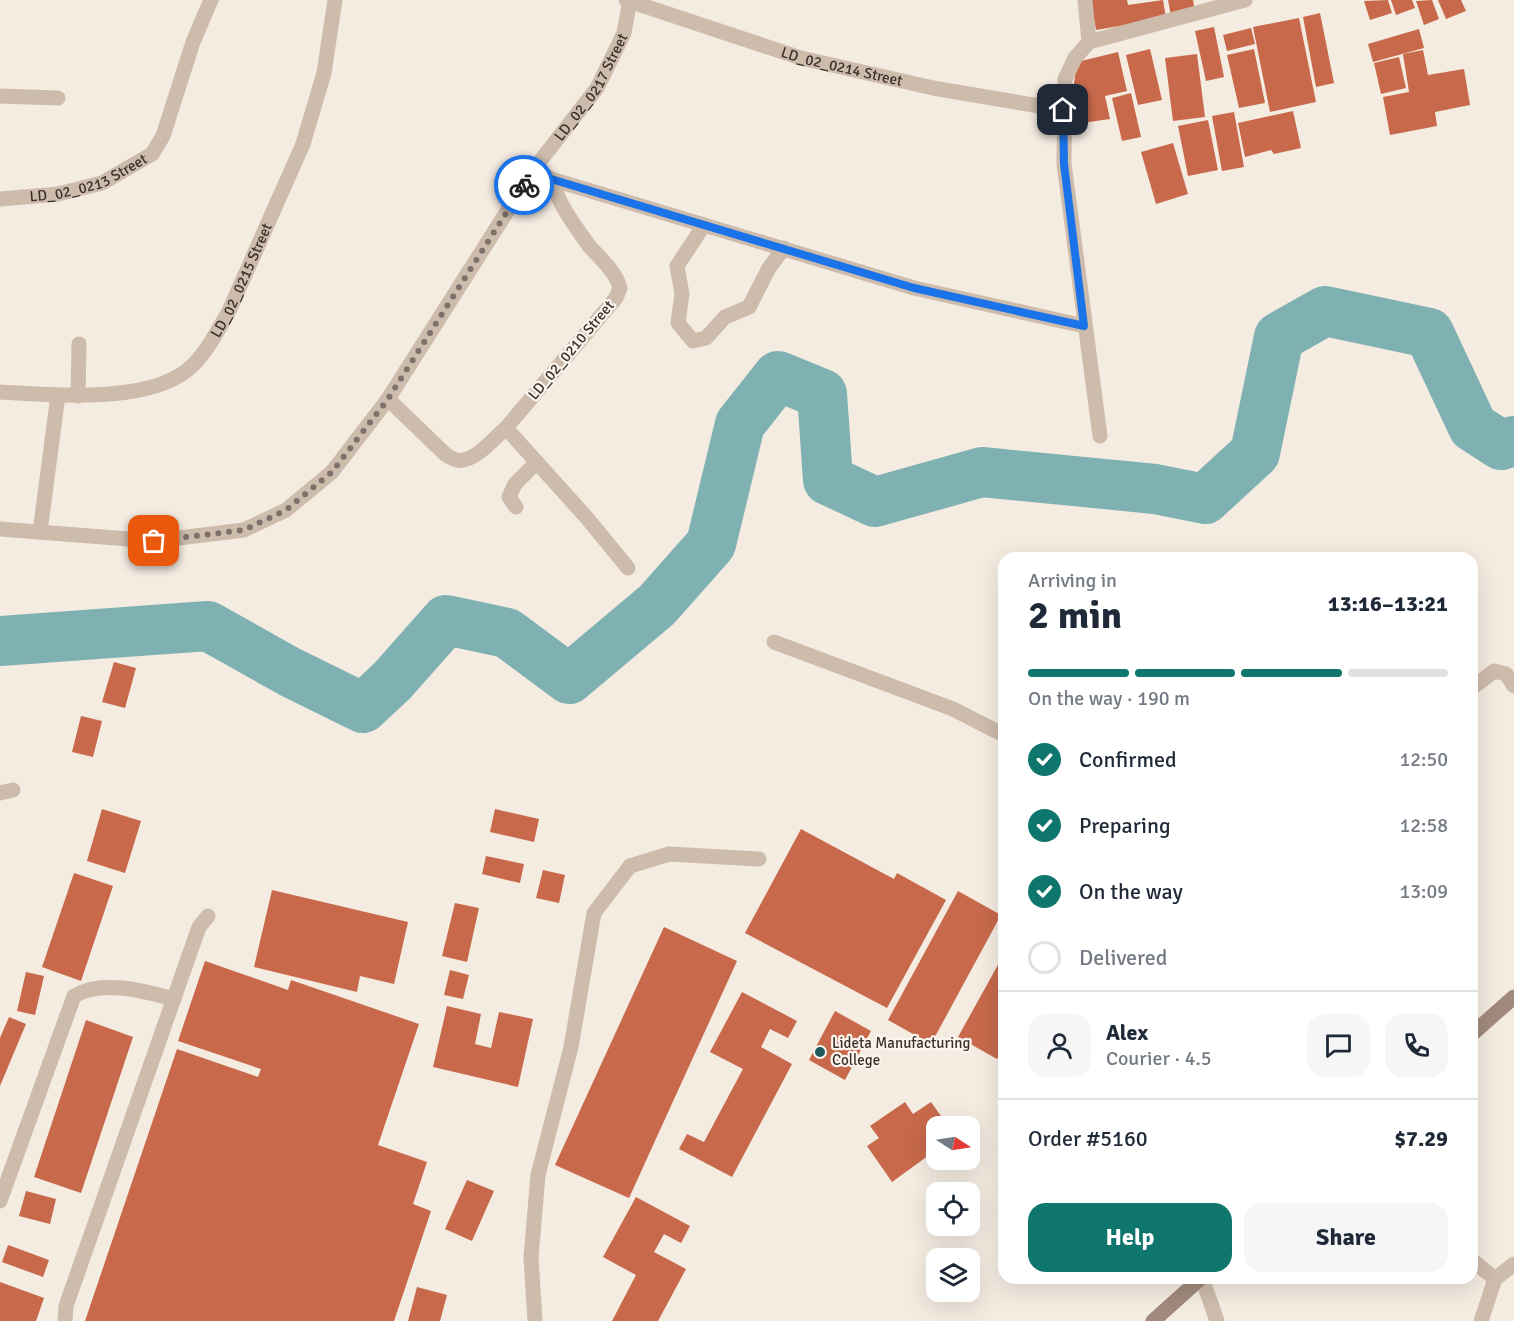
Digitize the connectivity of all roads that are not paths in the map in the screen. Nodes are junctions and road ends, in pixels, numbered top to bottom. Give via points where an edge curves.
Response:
1 (211, 0) edge
2 (335, 0) edge
3 (629, 0) edge
4 (1085, 0) edge
5 (1245, 0) edge
6 (1089, 42) junction
7 (0, 96) edge
8 (58, 98) dead end
9 (1063, 110) junction
10 (534, 169) junction
11 (551, 179) junction
12 (0, 199) edge
13 (704, 225) junction
14 (784, 248) junction
15 (1084, 326) junction
16 (79, 344) dead end
17 (0, 392) edge
18 (58, 395) junction
19 (78, 396) junction
20 (388, 399) junction
21 (506, 428) junction
22 (1100, 436) dead end
23 (537, 462) junction
24 (516, 507) dead end
25 (0, 529) edge
26 (40, 532) junction
27 (628, 568) dead end
28 (774, 642) dead end
29 (1478, 683) edge
30 (1514, 686) edge
31 (998, 732) edge
32 (759, 859) dead end
33 (208, 916) dead end
34 (1514, 997) edge
35 (174, 999) junction
36 (1478, 1029) edge
37 (0, 1201) edge
38 (1478, 1265) edge
39 (1512, 1271) edge
40 (1495, 1279) junction
41 (1194, 1284) edge
42 (1203, 1284) edge
43 (65, 1321) edge
44 (535, 1321) edge
45 (1153, 1321) edge
46 (1217, 1321) edge
47 (1481, 1321) edge

1 - 12 street, LD_02_0213 Street via 163,136 152,154 102,183 58,194
2 - 19 street, LD_02_0215 Street via 324,73 303,144 215,336 192,366 162,384
3 - 9 street, LD_02_0214 Street via 801,58 933,88
3 - 10 street, LD_02_0217 Street via 624,33 597,88
4 - 6 street
5 - 6 street
6 - 9 street via 1075,58 1065,79
7 - 8 street
9 - 15 street via 1064,164
10 - 11 street
10 - 20 street, LD_02_0217 Street
11 - 13 street
11 - 21 street, LD_02_0210 Street via 567,215 620,288 616,298
13 - 14 street
13 - 14 street via 677,266 682,294 678,323 693,341 706,338 725,317 749,307
14 - 15 street via 914,288
15 - 22 street
16 - 19 street
17 - 18 street, LD_02_0215 Street
18 - 19 street, LD_02_0215 Street
18 - 26 street
20 - 21 street, LD_02_0210 Street via 445,454 462,461
20 - 26 street, LD_02_0217 Street via 332,472 286,510 244,530 154,541
21 - 23 street
23 - 24 street via 512,489 509,497
23 - 27 street
25 - 26 street, LD_02_0217 Street
28 - 31 street via 953,709
29 - 30 street via 1494,671 1506,674
32 - 44 street via 669,854 630,866 594,913 571,1047 538,1175 531,1257
33 - 35 street via 199,927
34 - 36 main road
35 - 37 street via 119,988 85,989 74,996
35 - 43 street via 66,1306
38 - 40 street
39 - 40 street
40 - 47 street
41 - 45 main road
42 - 46 street

